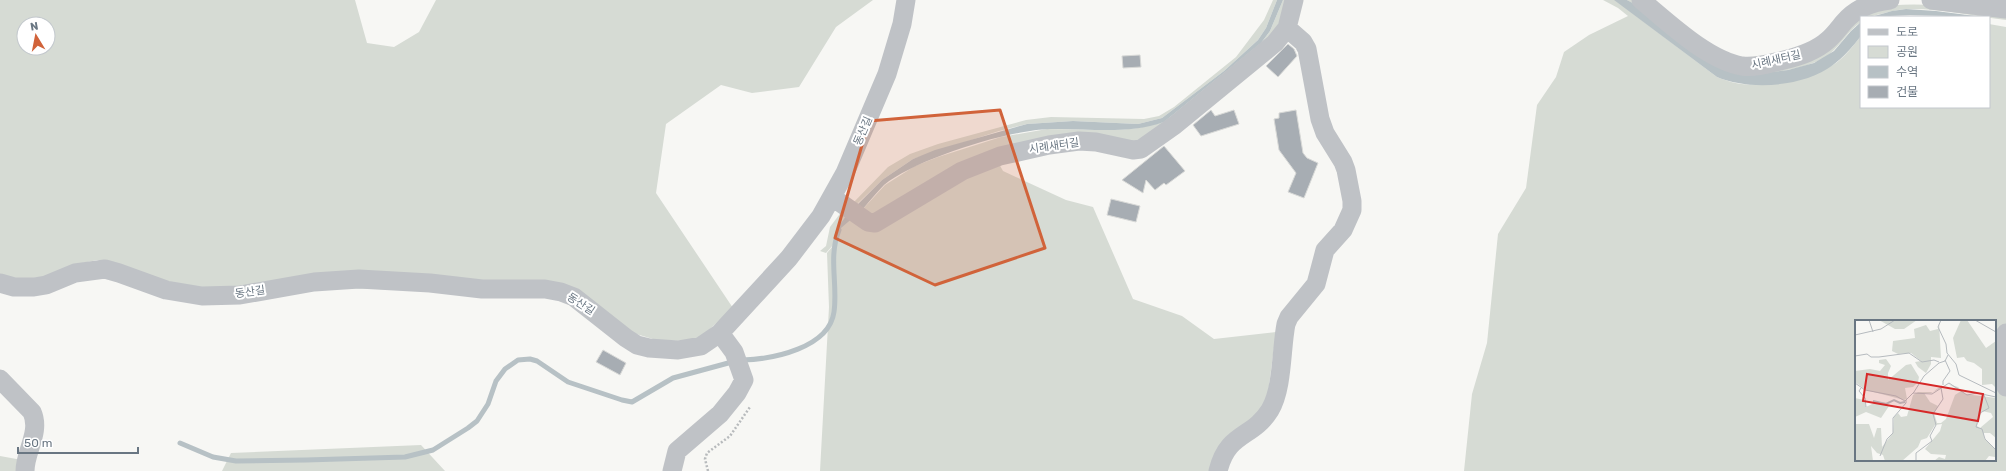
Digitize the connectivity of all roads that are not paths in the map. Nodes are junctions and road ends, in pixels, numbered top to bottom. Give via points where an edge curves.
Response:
1 (906, 0) edge
2 (1294, 0) edge
3 (1641, 0) edge
4 (1890, 0) edge
5 (1931, 0) edge
6 (2006, 9) edge
7 (1287, 28) junction
8 (839, 202) junction
9 (0, 283) edge
10 (2006, 333) edge
11 (720, 334) junction
12 (0, 379) edge
13 (2006, 387) edge
14 (25, 471) edge
15 (672, 471) edge
16 (1218, 471) edge

1 - 8 street, 동산길 via 902,24 887,74 845,173
2 - 7 street, 시례새터길
3 - 4 street, 시례새터길 via 1704,49 1732,63 1751,66 1814,50 1861,8
5 - 6 street
7 - 8 street, 시례새터길 via 1260,56 1152,144 1141,149 1133,150 1079,141 1000,156 962,171 882,220 872,223
7 - 16 street via 1304,42 1307,49 1320,119 1346,170 1352,210 1343,230 1325,250 1316,284 1286,324 1277,391 1271,408 1258,424 1230,444
8 - 11 street, 동산길
9 - 11 street, 동산길 via 14,287 34,287 75,273 104,270 166,290 202,296 240,295 345,279 482,289 545,289 574,297 637,345 649,348 692,349
10 - 13 street
11 - 15 street via 734,352 744,380 720,414 677,451
12 - 14 street via 35,418 35,430

